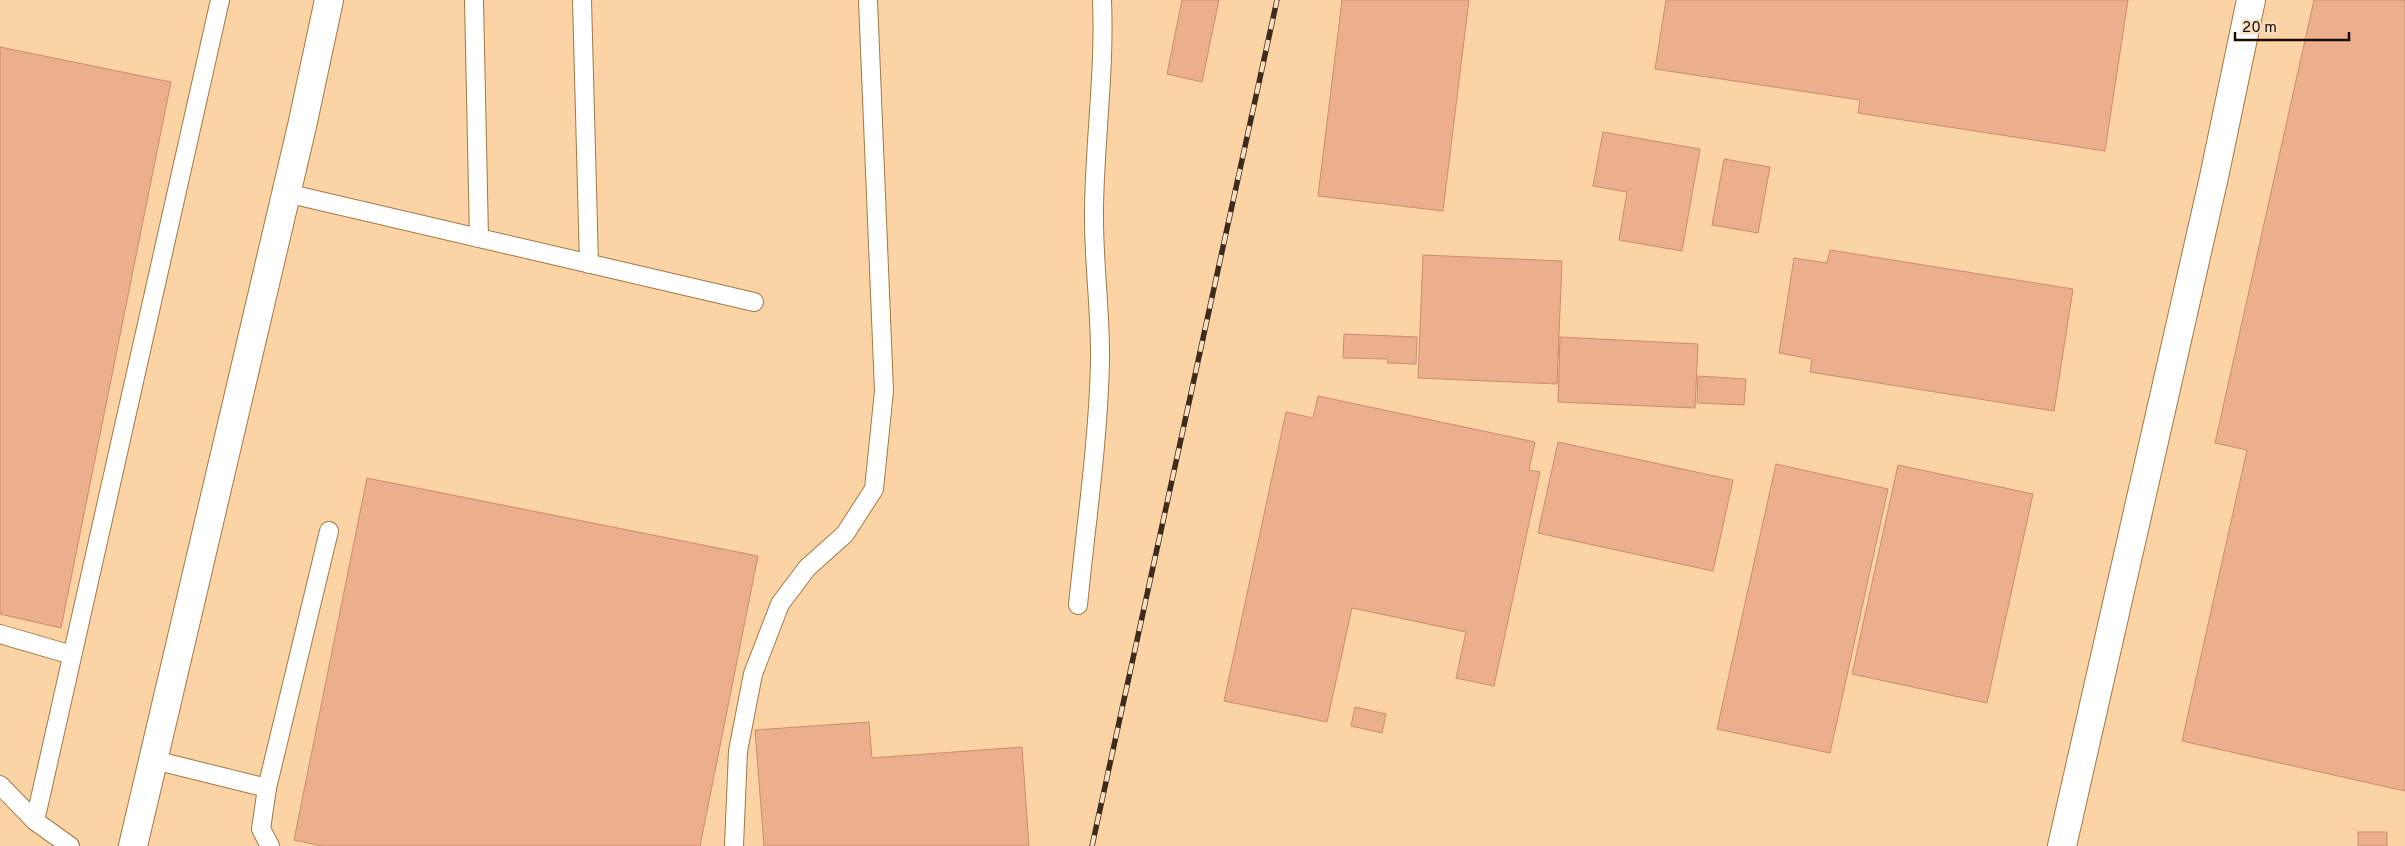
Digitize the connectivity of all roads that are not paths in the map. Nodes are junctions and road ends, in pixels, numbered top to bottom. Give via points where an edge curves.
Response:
1 (220, 0) edge
2 (329, 0) edge
3 (474, 0) edge
4 (582, 0) edge
5 (868, 0) edge
6 (1102, 0) edge
7 (2251, 0) edge
8 (286, 193) junction
9 (480, 238) junction
10 (589, 264) junction
11 (754, 302) dead end
12 (329, 531) dead end
13 (1078, 605) dead end
14 (0, 634) edge
15 (72, 655) junction
16 (154, 760) junction
17 (0, 785) edge
18 (268, 788) junction
19 (35, 821) junction
20 (70, 846) edge
21 (133, 846) edge
22 (270, 846) edge
23 (734, 846) edge
24 (2062, 846) edge

1 - 15 lane
2 - 8 street
3 - 9 lane
4 - 10 lane
5 - 23 lane via 884,391 874,489 845,534 806,568 780,604 753,674 738,751
6 - 13 lane via 1104,33 1093,236 1100,361 1096,437
7 - 24 street
8 - 9 lane
8 - 16 street
9 - 10 lane
10 - 11 lane
12 - 18 lane
14 - 15 lane
15 - 19 lane
16 - 18 lane
16 - 21 street
17 - 19 lane
18 - 22 lane via 261,829
19 - 20 lane

